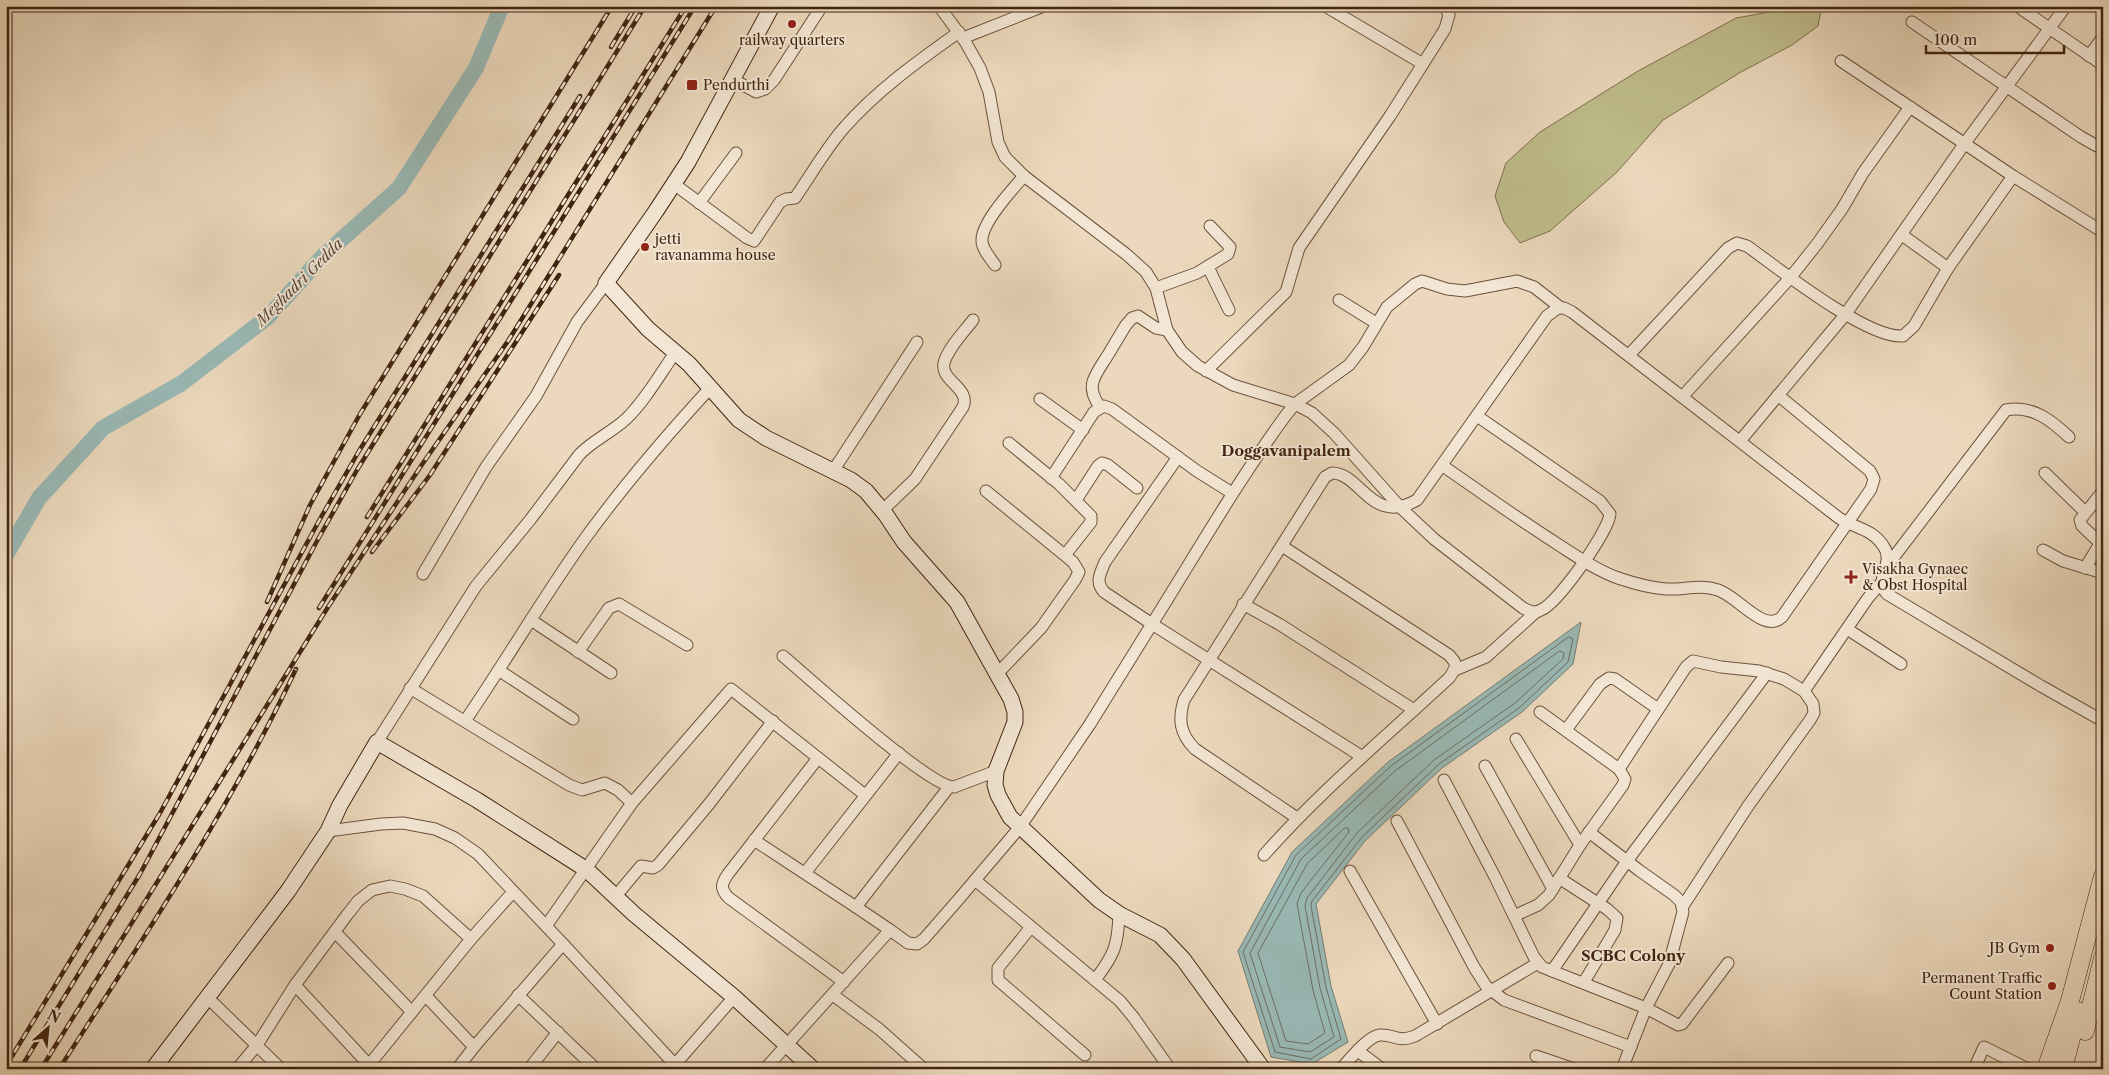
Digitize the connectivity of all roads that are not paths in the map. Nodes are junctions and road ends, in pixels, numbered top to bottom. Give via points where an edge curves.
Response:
1 (772, 6) edge
2 (822, 6) edge
3 (939, 6) edge
4 (1044, 6) edge
5 (1324, 6) edge
6 (2017, 6) edge
7 (2066, 6) edge
8 (1447, 7) edge
9 (1912, 22) dead end
10 (2049, 29) junction
11 (961, 35) junction
12 (2103, 37) edge
13 (2089, 56) junction
14 (1841, 61) dead end
15 (1423, 64) junction
16 (2103, 65) edge
17 (732, 79) junction
18 (2008, 86) junction
19 (1910, 107) junction
20 (1965, 144) junction
21 (2097, 146) dead end
22 (736, 153) dead end
23 (1024, 176) junction
24 (2014, 176) junction
25 (674, 184) junction
26 (699, 203) junction
27 (1210, 226) dead end
28 (2103, 232) edge
29 (1902, 235) junction
30 (996, 265) dead end
31 (1208, 267) junction
32 (1948, 268) junction
33 (1790, 278) junction
34 (606, 283) junction
35 (1156, 288) junction
36 (1339, 300) dead end
37 (1561, 308) junction
38 (1229, 310) dead end
39 (1845, 315) junction
40 (973, 320) dead end
41 (1376, 323) junction
42 (1167, 330) junction
43 (917, 342) dead end
44 (676, 352) junction
45 (1629, 355) junction
46 (1206, 371) junction
47 (710, 387) junction
48 (1778, 395) junction
49 (1683, 396) junction
50 (1040, 399) dead end
51 (1295, 404) junction
52 (1100, 407) junction
53 (1477, 416) junction
54 (1083, 430) junction
55 (2068, 437) dead end
56 (1740, 441) junction
57 (1010, 443) dead end
58 (1178, 457) junction
59 (1442, 466) junction
60 (832, 471) junction
61 (2045, 473) dead end
62 (1052, 478) junction
63 (1137, 488) dead end
64 (986, 491) dead end
65 (2103, 491) edge
66 (1232, 493) junction
67 (1076, 500) junction
68 (1400, 507) junction
69 (882, 510) junction
70 (2085, 512) junction
71 (1846, 523) junction
72 (2102, 541) edge
73 (1282, 546) junction
74 (2043, 550) dead end
75 (1065, 555) junction
76 (1584, 561) junction
77 (1887, 566) junction
78 (2085, 568) junction
79 (2103, 573) edge
80 (423, 574) dead end
81 (1882, 582) junction
82 (1243, 604) junction
83 (1536, 612) junction
84 (531, 620) junction
85 (1152, 624) junction
86 (1847, 629) junction
87 (687, 645) dead end
88 (578, 652) junction
89 (783, 656) dead end
90 (1208, 660) junction
91 (1901, 664) dead end
92 (1455, 670) junction
93 (500, 671) junction
94 (611, 673) dead end
95 (998, 673) junction
96 (1768, 673) junction
97 (410, 688) junction
98 (1804, 691) junction
99 (1658, 708) junction
100 (1414, 710) junction
101 (1540, 712) dead end
102 (573, 719) dead end
103 (2103, 720) edge
104 (465, 721) junction
105 (773, 721) junction
106 (1566, 730) junction
107 (1516, 739) dead end
108 (377, 742) junction
109 (899, 753) junction
110 (1361, 756) junction
111 (818, 758) junction
112 (1485, 766) dead end
113 (1618, 769) junction
114 (996, 771) junction
115 (1444, 780) dead end
116 (949, 787) junction
117 (865, 794) junction
118 (632, 803) junction
119 (1297, 818) junction
120 (1397, 821) dead end
121 (1020, 827) junction
122 (328, 831) junction
123 (1590, 832) junction
124 (754, 840) junction
125 (1580, 845) junction
126 (1264, 855) dead end
127 (1626, 861) junction
128 (587, 870) junction
129 (1350, 871) dead end
130 (805, 873) junction
131 (2103, 876) edge
132 (1560, 878) junction
133 (975, 880) junction
134 (1553, 889) junction
135 (620, 891) junction
136 (513, 892) junction
137 (1597, 903) junction
138 (1683, 906) junction
139 (856, 907) junction
140 (1119, 914) junction
141 (1514, 916) junction
142 (2103, 916) edge
143 (546, 926) junction
144 (1031, 927) junction
145 (890, 930) junction
146 (335, 932) junction
147 (471, 939) junction
148 (564, 944) junction
149 (2103, 958) edge
150 (1728, 962) dead end
151 (1538, 964) junction
152 (1552, 971) junction
153 (1095, 980) junction
154 (844, 982) junction
155 (1584, 982) junction
156 (295, 985) junction
157 (1492, 992) junction
158 (518, 994) junction
159 (832, 995) junction
160 (426, 996) junction
161 (734, 997) junction
162 (208, 998) junction
163 (1646, 1008) junction
164 (412, 1012) junction
165 (1437, 1024) junction
166 (558, 1032) junction
167 (790, 1043) junction
168 (257, 1045) junction
169 (474, 1047) junction
170 (1631, 1047) junction
171 (1358, 1051) junction
172 (1085, 1055) dead end
173 (1536, 1056) dead end
174 (1624, 1066) edge
175 (370, 1067) edge
176 (675, 1067) edge
177 (153, 1069) edge
178 (238, 1069) edge
179 (281, 1069) edge
180 (457, 1069) edge
181 (529, 1069) edge
182 (596, 1069) edge
183 (765, 1069) edge
184 (814, 1069) edge
185 (825, 1069) edge
186 (924, 1069) edge
187 (1170, 1069) edge
188 (1263, 1069) edge
189 (1341, 1069) edge
190 (1382, 1069) edge
191 (1574, 1069) edge
192 (1636, 1069) edge
193 (1974, 1069) edge
194 (2028, 1069) edge
195 (2046, 1069) edge
196 (2063, 1069) edge
197 (2075, 1069) edge

1 - 17 street
2 - 17 street via 765,89 756,92
3 - 11 street
4 - 11 street
5 - 15 street
6 - 10 street
7 - 10 street
8 - 15 street via 1449,21
9 - 18 street
10 - 13 street
10 - 18 street
11 - 23 street via 980,68 989,92 1001,151
11 - 26 street via 929,53 849,122 795,198 780,202 755,240 747,238
12 - 13 street
13 - 16 street
14 - 19 street
15 - 46 street via 1299,248 1286,292
17 - 25 street
18 - 20 street
18 - 21 street
19 - 20 street
19 - 33 street via 1842,209
20 - 24 street
20 - 29 street
22 - 26 street
23 - 30 street via 995,210 982,235 983,246
23 - 35 street via 1126,254 1146,272
24 - 28 street
24 - 32 street
25 - 26 street
25 - 34 street
27 - 31 street via 1228,243 1230,250 1224,258
29 - 32 street
29 - 39 street
31 - 35 street
31 - 38 street
32 - 39 street via 1914,326 1904,336 1885,333
33 - 39 street
33 - 45 street via 1747,246 1734,243
33 - 49 street
34 - 44 street via 648,329
34 - 80 street via 577,322 536,396 486,467
35 - 42 street
36 - 41 street
37 - 41 street via 1534,287 1517,281 1465,291 1422,281 1392,302
37 - 45 street via 1572,312
37 - 53 street via 1554,309 1547,316
39 - 48 street
40 - 69 street via 944,363 945,373 964,395 963,407 915,479
41 - 51 street via 1349,365
42 - 46 street via 1182,352
42 - 52 street via 1156,328 1138,316 1126,324 1094,379 1092,391
43 - 60 street
44 - 47 street
44 - 97 street via 634,411 587,447 492,566
45 - 49 street
46 - 51 street via 1233,386
47 - 60 street via 749,428
47 - 84 street via 653,450 603,514
48 - 56 street
48 - 71 street via 1873,474 1871,489
49 - 56 street
50 - 54 street
51 - 66 street
51 - 68 street via 1324,422
52 - 54 street
52 - 58 street via 1108,407
53 - 59 street
53 - 76 street via 1609,509 1607,526
54 - 62 street
55 - 77 street via 2041,414 2006,410
56 - 71 street
57 - 62 street
58 - 66 street
58 - 85 street via 1105,562 1098,580 1104,592
59 - 68 street via 1418,500
59 - 76 street
60 - 69 street via 859,485
61 - 70 street
62 - 67 street
63 - 67 street via 1108,465 1102,464
64 - 75 street
65 - 70 street
66 - 85 street
67 - 75 street via 1092,518
68 - 73 street via 1382,504 1345,478 1332,474 1321,482
68 - 83 street via 1485,580 1523,608
69 - 95 street via 904,542 958,602
70 - 72 street via 2080,523
71 - 76 street via 1782,617 1772,622 1760,619 1720,591 1700,586 1653,587 1617,578
71 - 77 street via 1862,527 1879,541 1888,553
72 - 78 street
73 - 82 street
73 - 92 street via 1449,655
74 - 78 street
75 - 95 street via 1076,565 1078,576 1041,628
76 - 83 street via 1556,597
77 - 81 street
78 - 79 street
81 - 86 street
81 - 103 street via 1884,591 1891,597
82 - 90 street
82 - 100 street
83 - 92 street via 1486,657
84 - 88 street
84 - 93 street
85 - 90 street
85 - 121 street via 1090,724
86 - 91 street
86 - 98 street
87 - 88 street via 619,604 609,608
88 - 94 street
89 - 109 street
90 - 110 street
90 - 119 street via 1181,709 1181,728 1187,741
92 - 100 street
93 - 102 street
93 - 104 street
95 - 114 street via 1011,699 1015,722
96 - 98 street
96 - 99 street via 1693,661
96 - 127 street
97 - 104 street
97 - 108 street
98 - 138 street via 1815,708 1810,720 1748,806
99 - 106 street via 1609,678 1600,684
99 - 113 street
100 - 110 street
101 - 106 street
104 - 118 street via 569,785 582,790 600,784 610,785
105 - 111 street
105 - 118 street via 731,689
105 - 135 street via 658,865 653,868 641,866
106 - 113 street
107 - 125 street
108 - 122 street
108 - 128 street via 477,800
109 - 116 street
109 - 117 street
110 - 119 street
111 - 117 street
111 - 124 street
112 - 134 street
113 - 123 street via 1624,776 1624,782
114 - 116 street
114 - 121 street via 998,795 1010,817
115 - 141 street
116 - 139 street
117 - 130 street
118 - 128 street
119 - 126 street
120 - 157 street via 1474,967
121 - 133 street
121 - 140 street via 1080,884
122 - 136 street via 403,823 435,829 466,844
122 - 162 street via 288,891
123 - 125 street
123 - 127 street
124 - 130 street
124 - 154 street via 721,884 724,893
125 - 132 street
127 - 137 street
127 - 138 street via 1674,895
128 - 135 street via 600,873
128 - 143 street
128 - 161 street via 634,914
129 - 165 street
130 - 139 street
131 - 195 main road via 2070,1001
132 - 134 street
132 - 137 street
133 - 144 street
133 - 145 street via 920,942 908,943
134 - 141 street via 1538,905
135 - 167 street
136 - 143 street
136 - 147 street
137 - 152 street
137 - 155 street via 1614,914 1617,926
138 - 163 street via 1669,964
139 - 145 street
140 - 153 street via 1115,950
140 - 188 street via 1171,944
141 - 151 street
142 - 196 main road
143 - 148 street
144 - 153 street
144 - 172 street via 998,968 998,980
145 - 154 street
146 - 147 street via 366,894 390,886 410,890 430,900
146 - 156 street
146 - 164 street
147 - 160 street
148 - 158 street
148 - 176 street
149 - 197 main road
150 - 163 street via 1682,1024 1676,1025
151 - 152 street
151 - 157 street
152 - 155 street
153 - 187 street via 1125,1006
154 - 159 street
155 - 163 street
156 - 168 street
156 - 175 street
157 - 165 street
157 - 170 street via 1522,1007
158 - 166 street
158 - 169 street
159 - 167 street
159 - 186 street
160 - 164 street
160 - 169 street
161 - 167 street
161 - 176 street
162 - 168 street
162 - 177 street
163 - 170 street
164 - 175 street
165 - 171 street via 1402,1040 1379,1035
166 - 181 street
166 - 182 street
167 - 183 street
167 - 184 street
167 - 185 street
168 - 178 street
168 - 179 street
169 - 180 street
170 - 174 street
171 - 189 street
171 - 190 street
173 - 191 street
174 - 192 street
193 - 194 street via 1984,1047

